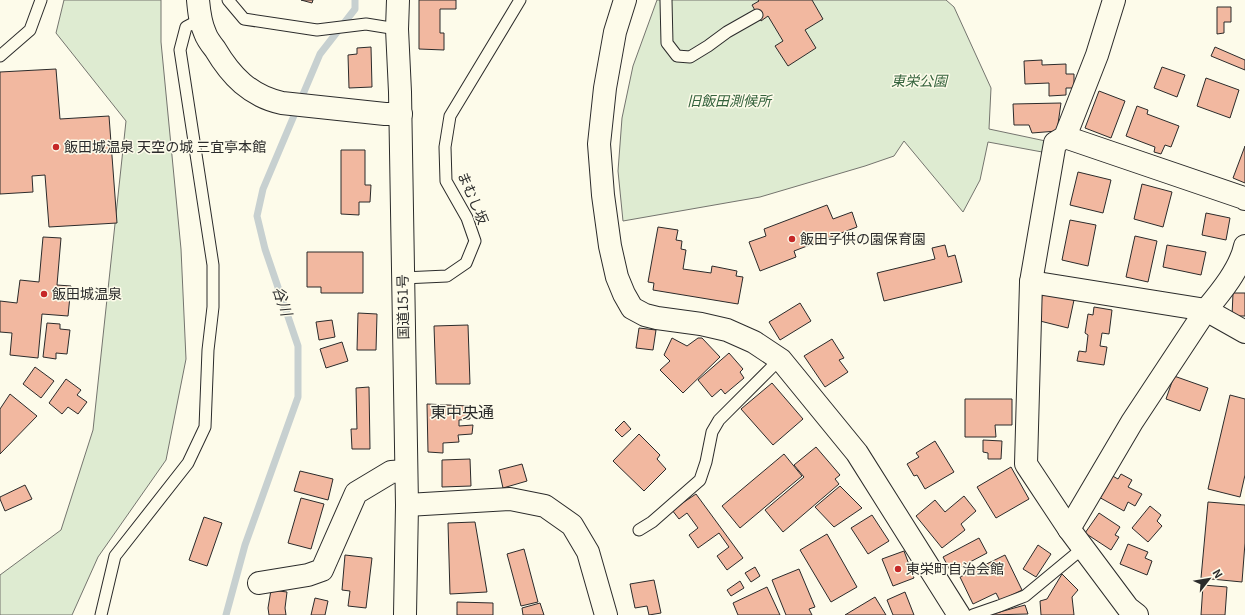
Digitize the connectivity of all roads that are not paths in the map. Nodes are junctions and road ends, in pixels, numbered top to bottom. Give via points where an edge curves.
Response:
1 (41, 0) edge
2 (228, 0) edge
3 (398, 0) edge
4 (520, 0) edge
5 (626, 0) edge
6 (666, 0) edge
7 (1114, 0) edge
8 (199, 10) edge
9 (757, 14) dead end
10 (397, 29) junction
11 (0, 56) edge
12 (401, 114) junction
13 (1065, 138) junction
14 (1245, 200) edge
15 (1245, 246) edge
16 (403, 278) junction
17 (1031, 282) junction
18 (1206, 310) junction
19 (1245, 332) edge
20 (781, 360) junction
21 (406, 471) junction
22 (407, 505) junction
23 (1069, 529) junction
24 (639, 530) dead end
25 (1083, 548) junction
26 (259, 583) dead end
27 (101, 615) edge
28 (405, 615) edge
29 (606, 615) edge
30 (959, 615) edge
31 (972, 615) edge
32 (1137, 615) edge

1 - 11 lane via 30,30
2 - 10 lane via 244,19 317,30 366,24
3 - 10 main road, 国道151号
4 - 16 lane, まむし坂 via 450,116 445,147 446,181 467,218 475,241 472,249 466,263 447,276
5 - 20 main road via 614,39 599,144 610,246 624,294 632,308 645,315 727,330 754,342
6 - 9 lane via 667,43 677,56 690,58
7 - 13 main road via 1097,55
8 - 12 main road via 205,34 233,75 249,89 271,100 282,102 321,108
8 - 27 lane via 186,27 180,50 214,265 214,307 208,350 205,427 188,463 115,556
10 - 12 main road, 国道151号
12 - 16 main road, 国道151号
13 - 14 main road
13 - 17 main road via 1055,144
15 - 18 main road via 1242,257 1220,293
16 - 21 main road, 国道151号
17 - 18 main road
17 - 23 main road via 1026,464
18 - 19 main road
18 - 23 main road via 1132,422
20 - 24 lane via 719,420 712,432 700,480 652,522
20 - 30 main road via 857,453
21 - 22 main road, 国道151号
21 - 26 main road via 391,472 356,493 322,570 308,575
22 - 28 main road, 国道151号
22 - 29 main road via 510,499 545,506 572,525 588,552
23 - 25 main road
25 - 31 lane via 1025,596
25 - 32 main road via 1128,608

